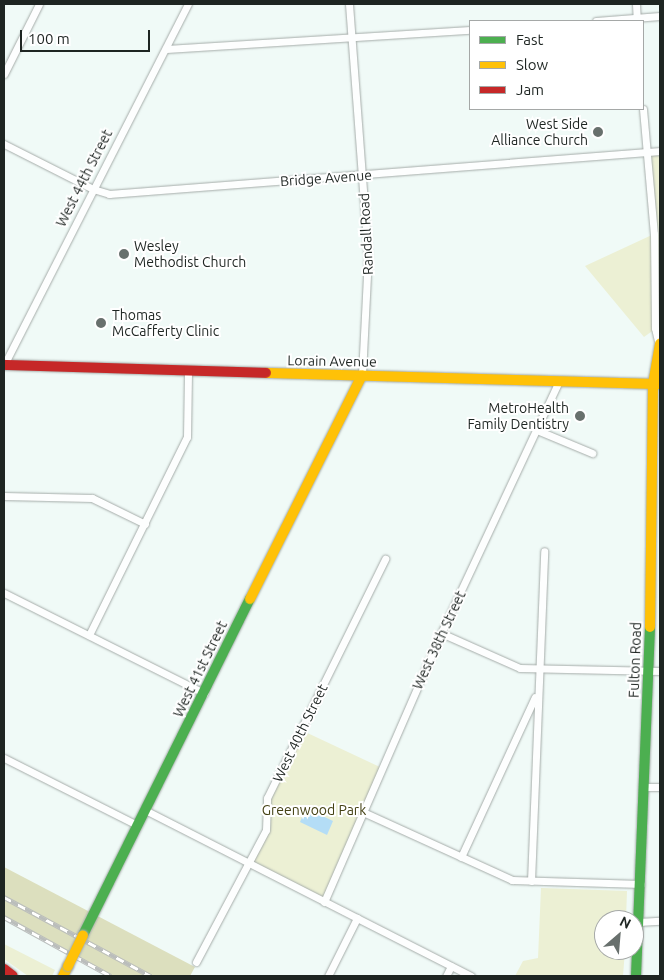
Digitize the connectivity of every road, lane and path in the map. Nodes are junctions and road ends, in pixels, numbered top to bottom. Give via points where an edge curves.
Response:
1 (39, 4) edge
2 (188, 4) edge
3 (349, 4) edge
4 (636, 4) edge
5 (660, 16) edge
6 (637, 20) edge
7 (469, 30) edge
8 (352, 39) junction
9 (166, 49) junction
10 (4, 74) edge
11 (643, 110) edge
12 (4, 144) edge
13 (660, 151) edge
14 (646, 152) junction
15 (362, 175) junction
16 (93, 189) junction
17 (660, 345) edge
18 (4, 365) edge
19 (188, 373) junction
20 (362, 374) junction
21 (559, 380) junction
22 (657, 384) edge
23 (538, 430) junction
24 (592, 453) dead end
25 (4, 496) edge
26 (144, 524) junction
27 (544, 551) dead end
28 (385, 559) dead end
29 (4, 593) edge
30 (441, 633) junction
31 (89, 635) junction
32 (540, 668) junction
33 (649, 670) junction
34 (660, 671) edge
35 (204, 692) junction
36 (536, 695) junction
37 (4, 758) edge
38 (642, 787) junction
39 (660, 787) edge
40 (145, 810) junction
41 (363, 812) junction
42 (138, 825) junction
43 (460, 858) junction
44 (250, 863) junction
45 (531, 881) junction
46 (641, 884) junction
47 (324, 902) junction
48 (639, 910) edge
49 (357, 918) junction
50 (660, 921) edge
51 (644, 922) edge
52 (637, 960) edge
53 (196, 962) dead end
54 (451, 966) junction
55 (4, 969) edge
56 (67, 973) edge
57 (13, 976) edge
58 (328, 976) edge
59 (446, 976) edge
60 (471, 976) edge
61 (636, 976) edge

1 - 10 street
2 - 9 street, West 44th Street
3 - 8 street, Randall Road
4 - 6 street
5 - 6 street
7 - 8 street
8 - 9 street
8 - 15 street, Randall Road
9 - 16 street, West 44th Street
11 - 14 street
12 - 16 street, Bridge Avenue
13 - 14 street, Bridge Avenue
14 - 15 street, Bridge Avenue
14 - 17 street via 654,234 655,328
15 - 16 street, Bridge Avenue via 109,194
15 - 20 street, Randall Road via 368,275
16 - 18 street, West 44th Street
17 - 22 main road, Fulton Road
18 - 19 main road, Lorain Avenue
19 - 20 main road, Lorain Avenue
19 - 26 street via 187,437
20 - 21 main road, Lorain Avenue
20 - 35 main road, West 41st Street
21 - 22 main road, Lorain Avenue
21 - 23 street, West 38th Street
22 - 33 main road, Fulton Road
23 - 24 street
23 - 30 street, West 38th Street
25 - 26 street via 92,498
26 - 31 street
27 - 32 street
28 - 44 street, West 40th Street via 268,798 266,830
29 - 31 street
30 - 32 street via 520,668
30 - 41 street, West 38th Street
31 - 35 street
32 - 33 street
32 - 36 street
33 - 34 street
33 - 38 main road, Fulton Road
35 - 40 main road, West 41st Street
36 - 43 street
36 - 45 street
37 - 42 street
38 - 39 street
38 - 46 main road, Fulton Road
40 - 42 main road, West 41st Street
40 - 44 street
41 - 43 street
41 - 47 street, West 38th Street
42 - 56 main road, West 41st Street, bridge
43 - 45 street via 512,880
44 - 47 street
44 - 53 street, West 40th Street
45 - 46 street
46 - 48 main road, Fulton Road
47 - 49 street
49 - 54 street
49 - 58 street
50 - 51 street
52 - 61 main road, Fulton Road
54 - 59 street
54 - 60 street
55 - 57 main road

